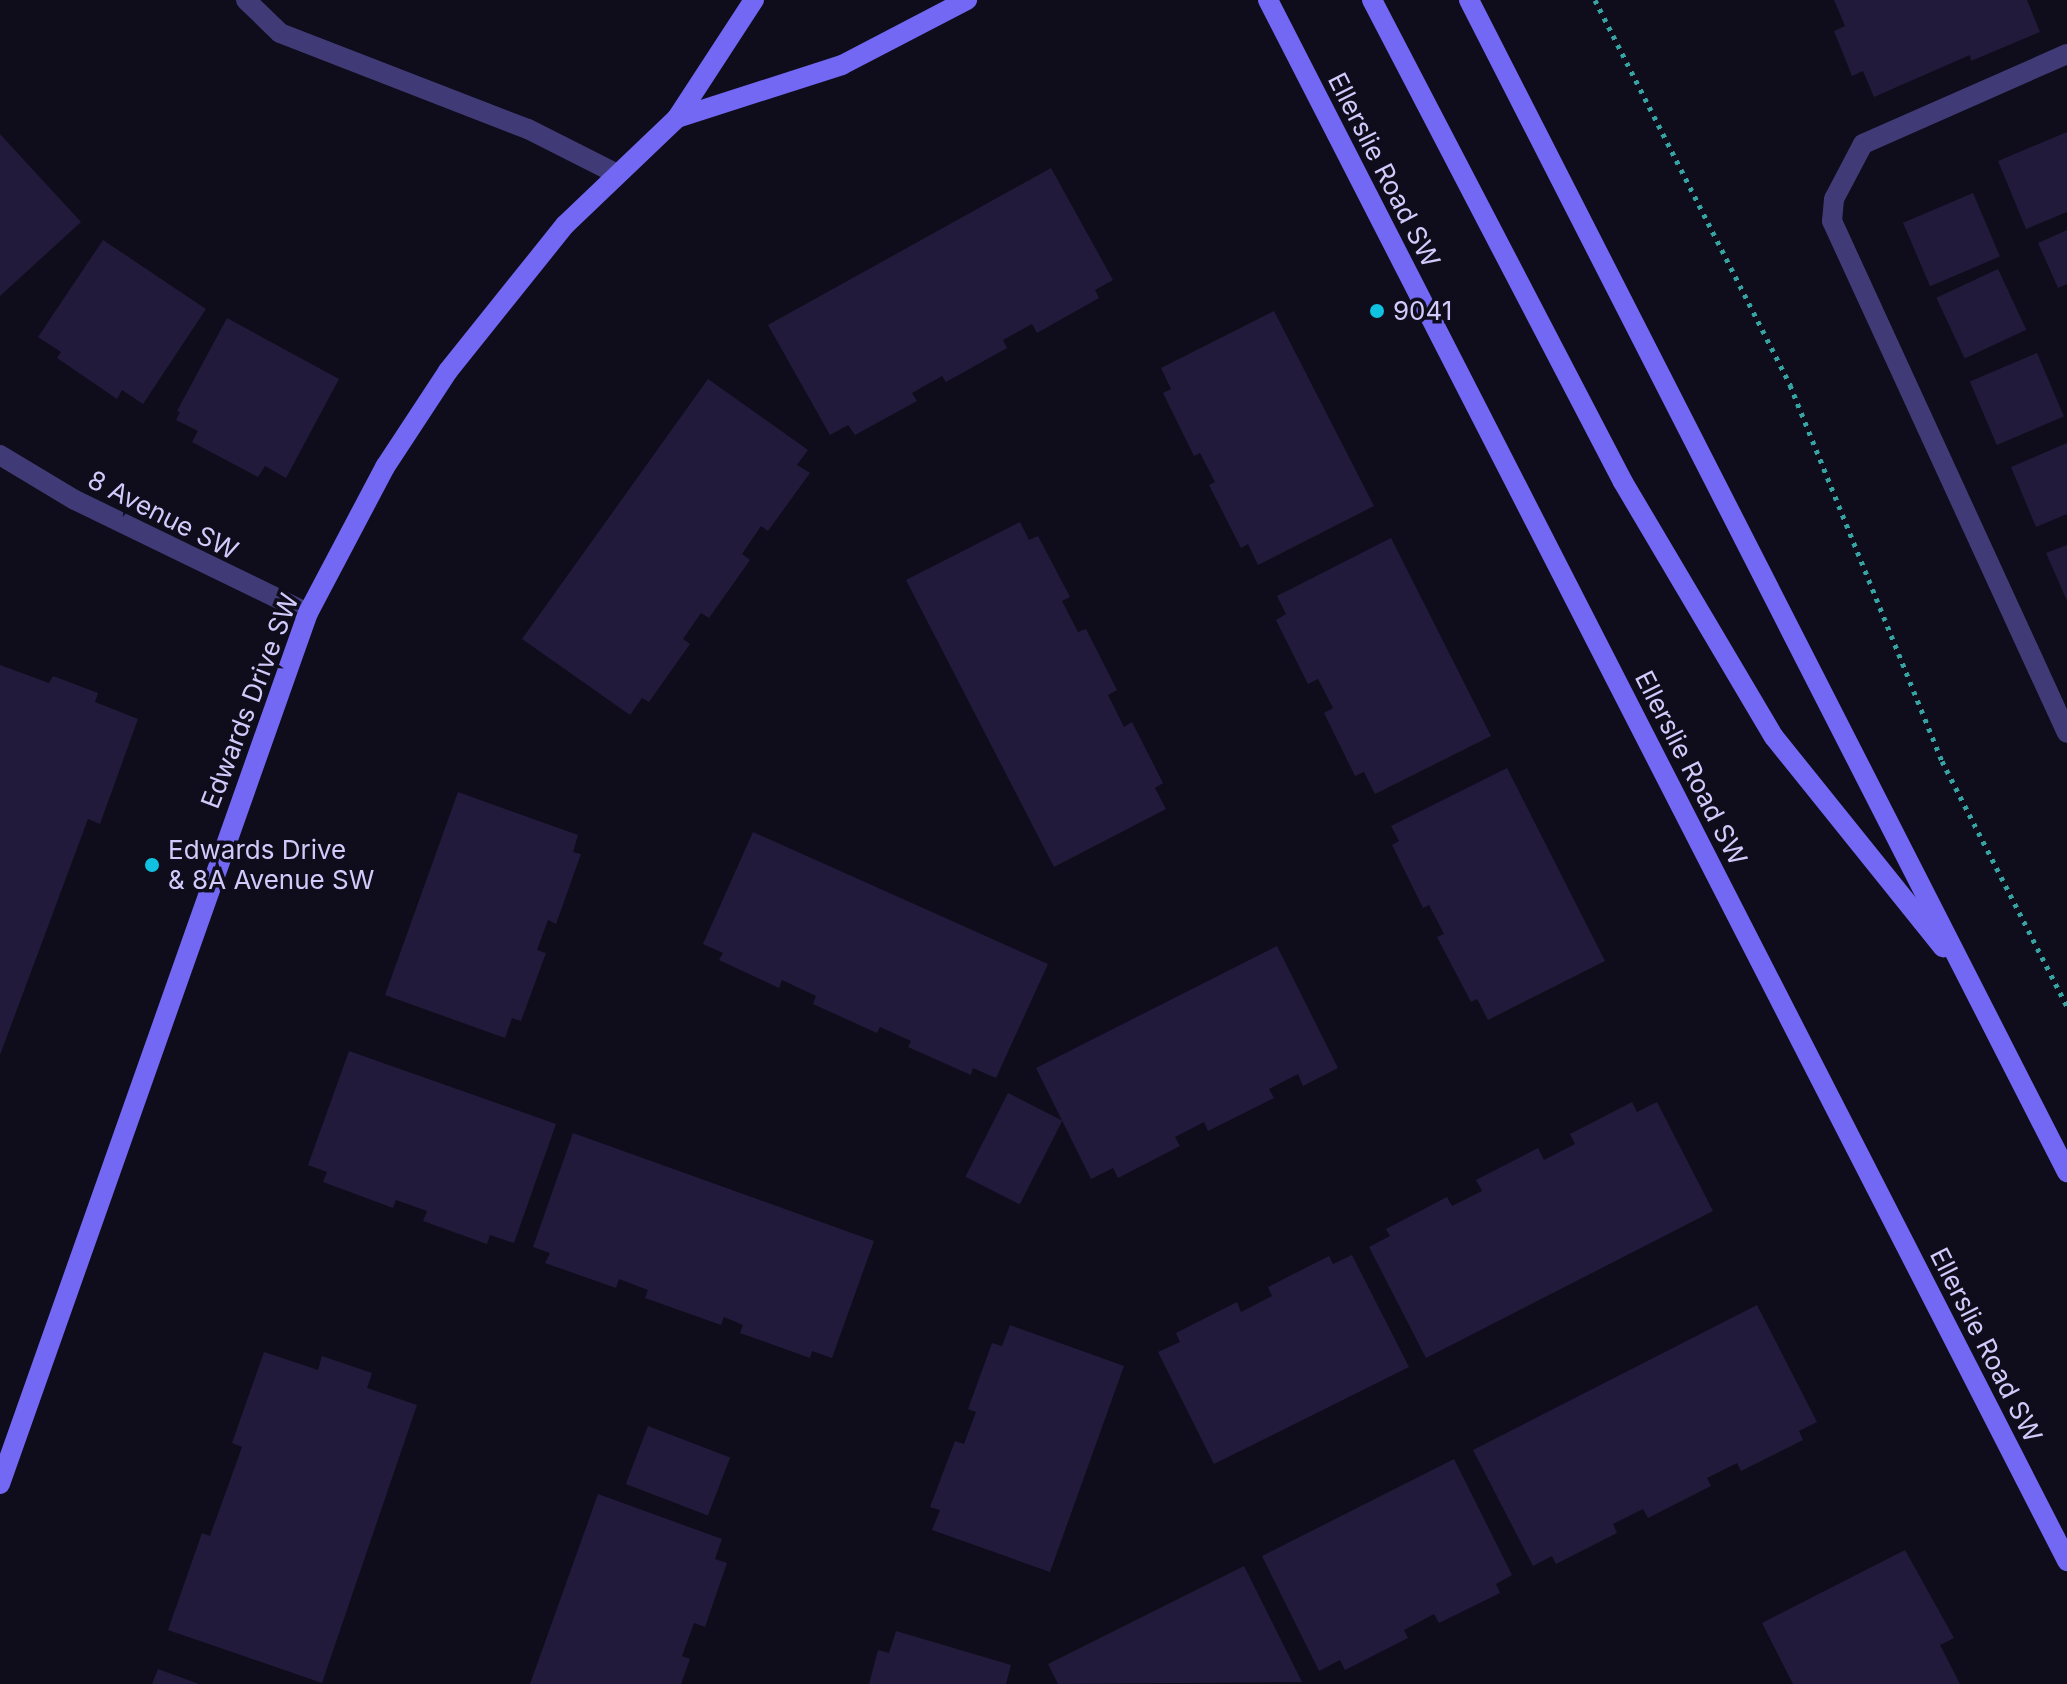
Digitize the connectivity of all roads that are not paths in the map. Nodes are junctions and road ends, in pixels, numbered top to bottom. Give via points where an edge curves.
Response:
1 (246, 0) edge
2 (754, 0) edge
3 (967, 0) edge
4 (1268, 0) edge
5 (1372, 0) edge
6 (1469, 0) edge
7 (2067, 54) edge
8 (677, 118) junction
9 (615, 173) junction
10 (0, 455) edge
11 (308, 613) junction
12 (2067, 733) edge
13 (1971, 981) junction
14 (2067, 1172) edge
15 (0, 1484) edge
16 (2067, 1561) edge

1 - 9 street via 280,33 528,129
2 - 8 main road, Edwards Drive SW
3 - 8 main road, Edwards Drive SW via 842,65
4 - 16 main road, Ellerslie Road SW
5 - 13 main road via 1623,482 1774,737
6 - 13 main road
7 - 12 street via 1863,144 1834,199 1832,221
8 - 9 main road, Edwards Drive SW
9 - 11 main road, Edwards Drive SW via 519,278 448,371 385,467
10 - 11 street, 8 Avenue SW via 75,500
11 - 15 main road, Edwards Drive SW
13 - 14 main road

